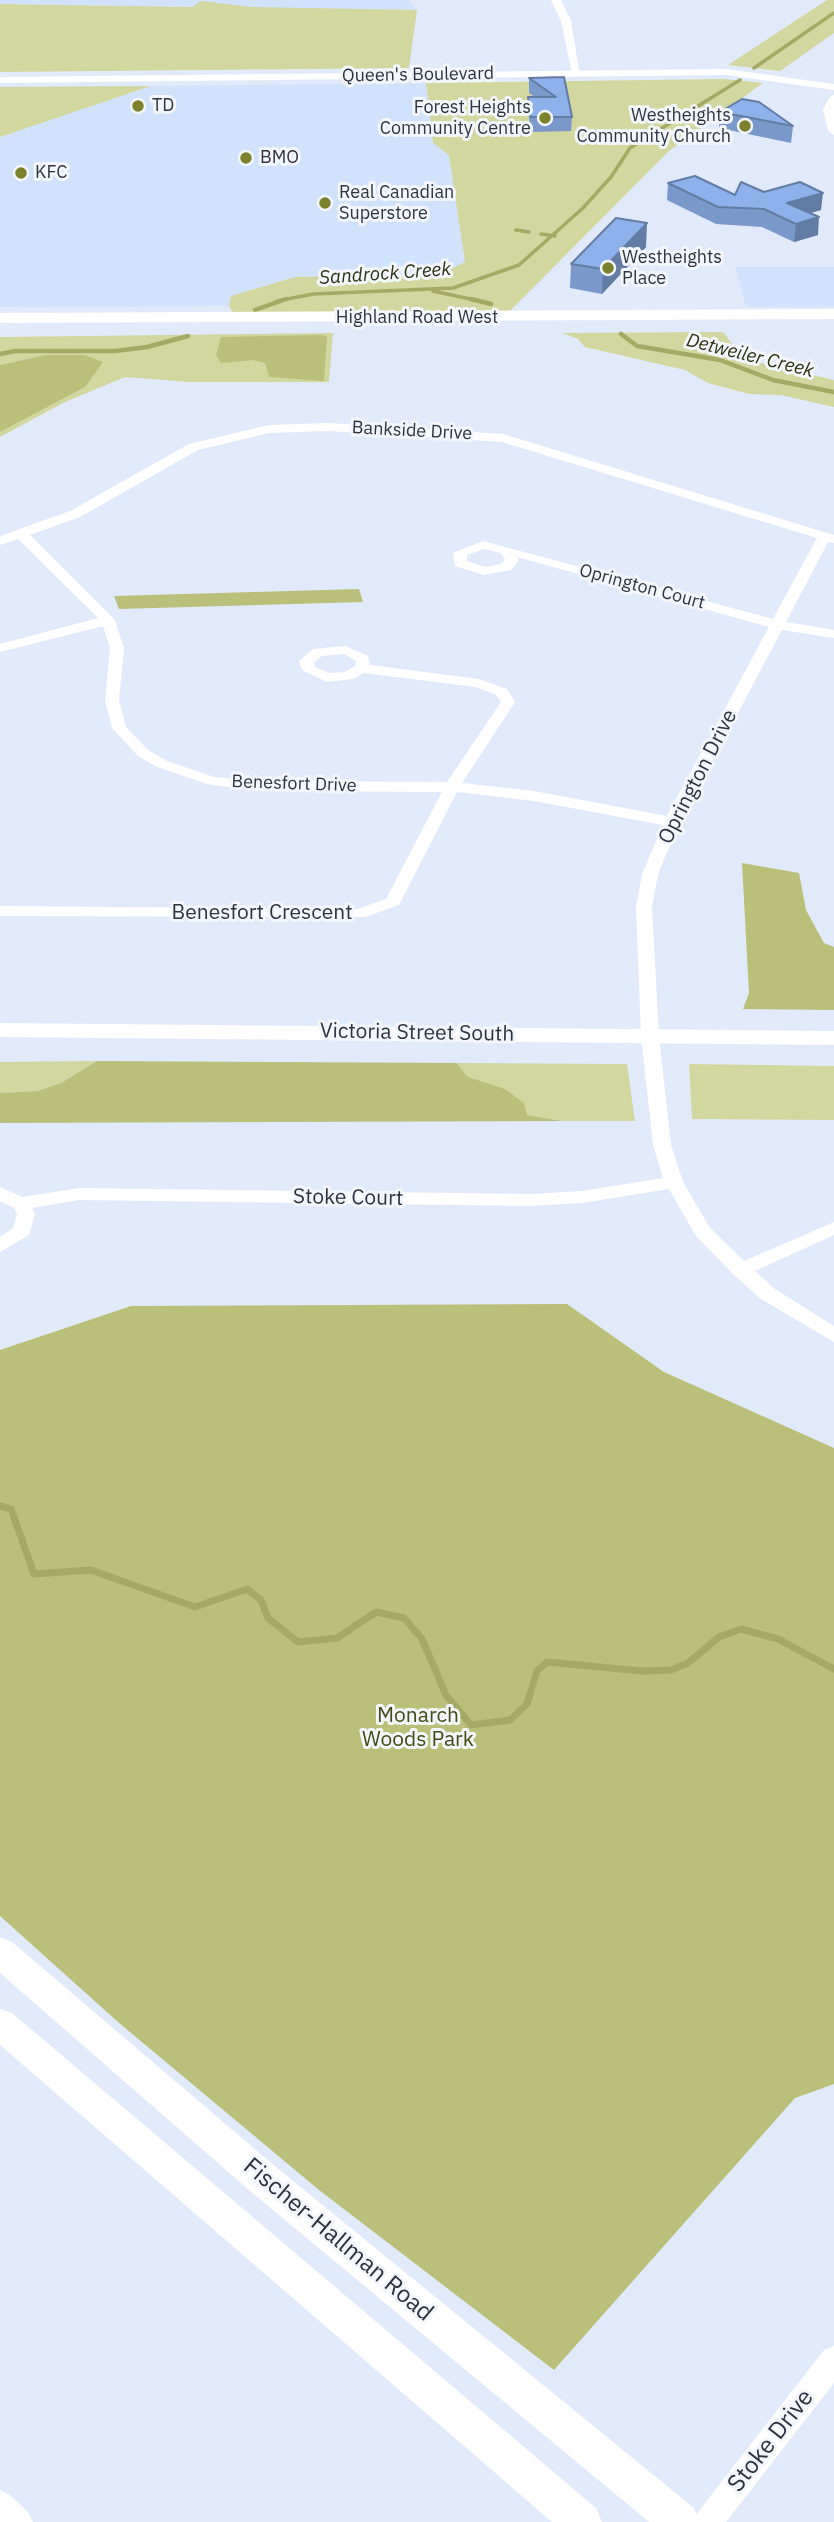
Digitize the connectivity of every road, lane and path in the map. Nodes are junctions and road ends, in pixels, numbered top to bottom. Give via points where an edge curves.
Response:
1 (556, 0) edge
2 (577, 74) junction
3 (0, 80) edge
4 (834, 88) edge
5 (834, 99) edge
6 (834, 131) edge
7 (834, 314) edge
8 (0, 318) edge
9 (834, 323) edge
10 (0, 328) edge
11 (22, 536) junction
12 (829, 538) edge
13 (0, 541) edge
14 (506, 550) dead end
15 (108, 621) junction
16 (778, 625) junction
17 (834, 634) edge
18 (0, 648) edge
19 (362, 668) dead end
20 (452, 787) junction
21 (672, 821) junction
22 (0, 911) edge
23 (0, 1030) edge
24 (650, 1035) junction
25 (834, 1038) edge
26 (674, 1182) junction
27 (0, 1193) edge
28 (21, 1204) junction
29 (834, 1228) edge
30 (0, 1247) edge
31 (741, 1270) junction
32 (834, 1335) edge
33 (0, 1952) edge
34 (0, 2024) edge
35 (834, 2360) edge
36 (0, 2505) edge
37 (18, 2522) edge
38 (582, 2522) edge
39 (681, 2522) edge
40 (708, 2522) edge

1 - 2 street via 566,21
2 - 3 street, Queen's Boulevard
2 - 4 street, Queen's Boulevard via 726,72
5 - 6 street via 829,111
7 - 8 main road, Highland Road West
9 - 10 main road, Highland Road West
11 - 12 street, Bankside Drive via 75,514 194,447 269,429 328,427 503,438
11 - 13 street, Bankside Drive
11 - 15 street
12 - 16 street, Oprington Drive
14 - 16 street, Oprington Court
15 - 18 street
15 - 20 street, Benesfort Drive via 117,648 112,699 119,728 143,753 162,764 212,781 258,786
16 - 17 street, Oprington Court
16 - 21 street, Oprington Drive
19 - 20 street, Benesfort Crescent via 480,683 506,697 506,709
20 - 21 street, Benesfort Drive via 534,796
20 - 22 street, Benesfort Crescent via 400,892 379,909 359,914
21 - 24 street, Oprington Drive via 650,874 645,907
23 - 24 main road, Victoria Street South
24 - 25 main road, Victoria Street South
24 - 26 street via 662,1144
26 - 28 street, Stoke Court via 531,1200 79,1194
26 - 31 street via 703,1232
27 - 28 street
28 - 30 street via 26,1225
29 - 31 street
31 - 32 street via 768,1294
33 - 39 main road, Fischer-Hallman Road via 263,2179
34 - 38 main road
35 - 40 street, Stoke Drive
36 - 37 street

